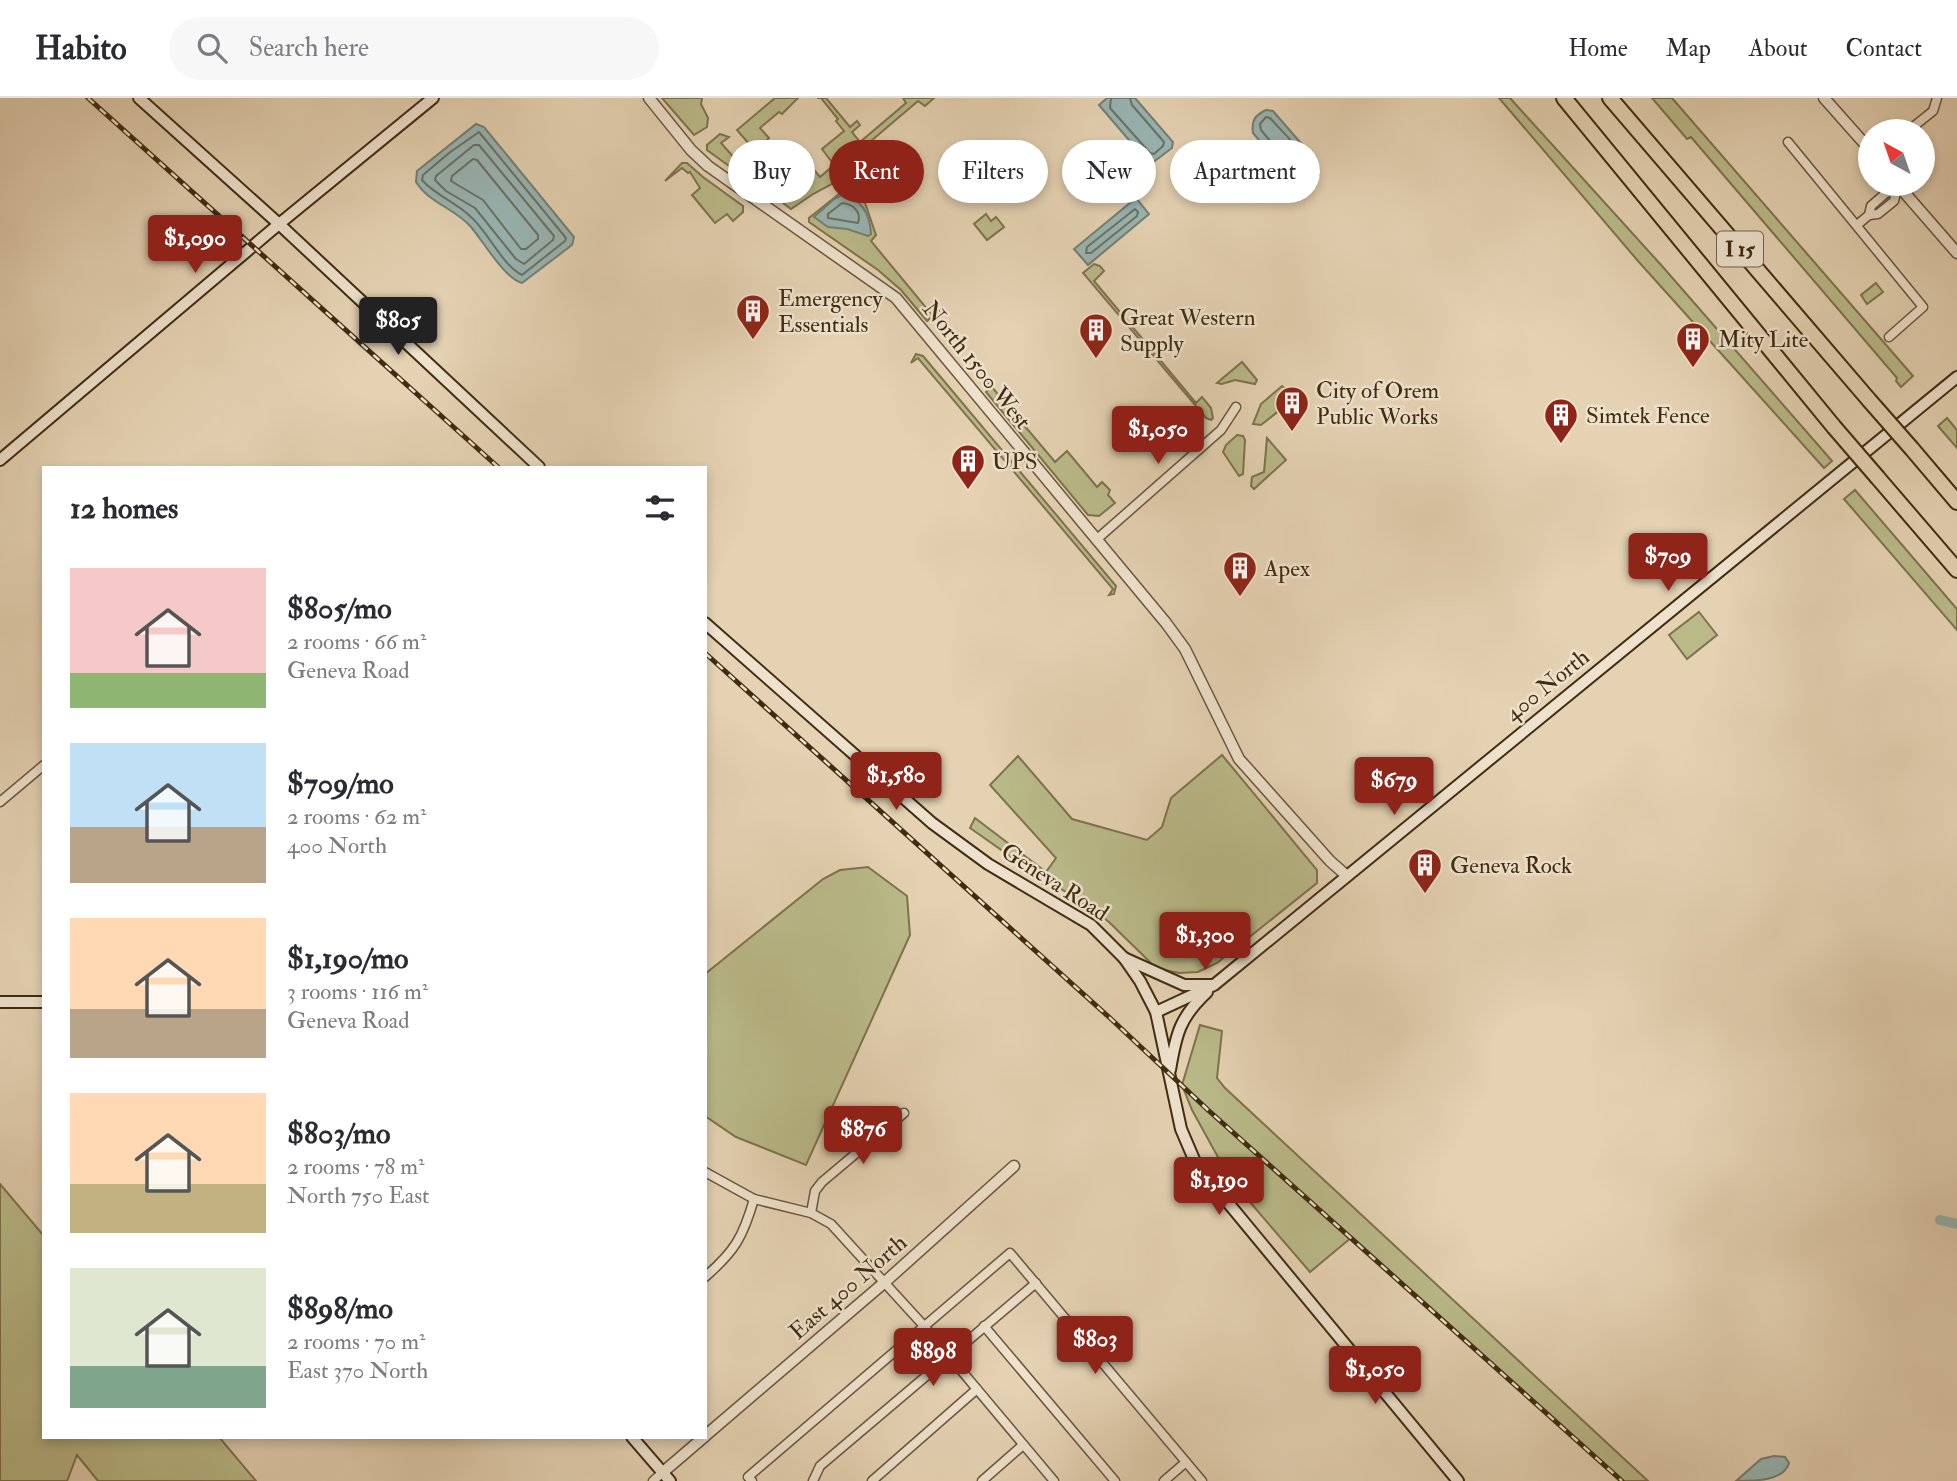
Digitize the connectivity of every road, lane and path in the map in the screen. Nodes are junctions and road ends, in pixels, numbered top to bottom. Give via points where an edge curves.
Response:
1 (139, 98) edge
2 (433, 98) edge
3 (649, 98) edge
4 (1556, 98) edge
5 (1564, 98) edge
6 (1610, 98) edge
7 (1824, 98) edge
8 (1937, 98) edge
9 (1923, 119) edge
10 (1587, 125) junction
11 (1858, 136) edge
12 (1788, 142) dead end
13 (1882, 196) edge
14 (1905, 196) edge
15 (279, 224) junction
16 (1857, 225) junction
17 (1957, 253) edge
18 (1889, 337) dead end
19 (1957, 377) edge
20 (1236, 407) dead end
21 (0, 460) edge
22 (538, 466) edge
23 (1957, 502) edge
24 (1096, 540) junction
25 (1957, 570) edge
26 (707, 625) edge
27 (42, 767) edge
28 (0, 802) edge
29 (1347, 876) junction
30 (1124, 958) junction
31 (1214, 985) junction
32 (0, 1002) edge
33 (42, 1002) edge
34 (1156, 1012) junction
35 (1169, 1072) junction
36 (904, 1112) dead end
37 (1014, 1166) dead end
38 (707, 1173) edge
39 (754, 1199) junction
40 (811, 1213) junction
41 (707, 1275) edge
42 (885, 1282) junction
43 (1036, 1283) junction
44 (924, 1326) junction
45 (984, 1326) junction
46 (949, 1356) junction
47 (977, 1389) junction
48 (707, 1434) edge
49 (634, 1439) edge
50 (702, 1439) edge
51 (1024, 1445) junction
52 (1186, 1462) junction
53 (666, 1477) edge
54 (750, 1479) edge
55 (653, 1481) edge
56 (813, 1481) edge
57 (872, 1481) edge
58 (982, 1481) edge
59 (1055, 1481) edge
60 (1115, 1481) edge
61 (1164, 1481) edge
62 (1202, 1481) edge
63 (1458, 1481) edge

1 - 15 main road
2 - 15 main road
3 - 24 street, North 1500 West via 708,166 897,298
4 - 10 highway
5 - 10 highway, I 15
6 - 23 highway, I 15, bridge
7 - 11 street
8 - 9 street via 1933,111
10 - 25 highway, I 15, bridge
12 - 16 street
13 - 16 street
14 - 17 street
15 - 21 main road
15 - 22 main road
16 - 18 street via 1923,307
19 - 29 main road, 400 North
20 - 24 street via 1221,430
24 - 29 street, North 1500 West via 1185,649 1239,759
26 - 30 main road, Geneva Road via 932,823 988,864 1091,925
27 - 28 street
29 - 31 main road, 400 North
30 - 31 main road via 1184,985
30 - 34 main road, Geneva Road
31 - 34 main road, 400 North
31 - 35 main road via 1188,1010
32 - 33 main road
34 - 35 main road, Geneva Road
35 - 63 main road, Geneva Road via 1181,1129 1196,1164
36 - 40 street via 822,1182 815,1191
37 - 42 street, East 400 North
38 - 39 street
39 - 40 street
39 - 41 street via 738,1242
40 - 42 street via 831,1224
42 - 44 street
42 - 48 street, East 400 North
43 - 44 street via 1010,1252
43 - 45 street
43 - 52 street
44 - 46 street
44 - 54 street
45 - 46 street
45 - 60 street
46 - 47 street
46 - 56 street via 820,1466
47 - 51 street
47 - 57 street
49 - 53 main road
50 - 53 street, East 400 North
51 - 58 street
51 - 59 street
52 - 61 street
52 - 62 street
53 - 55 street, East 400 North

